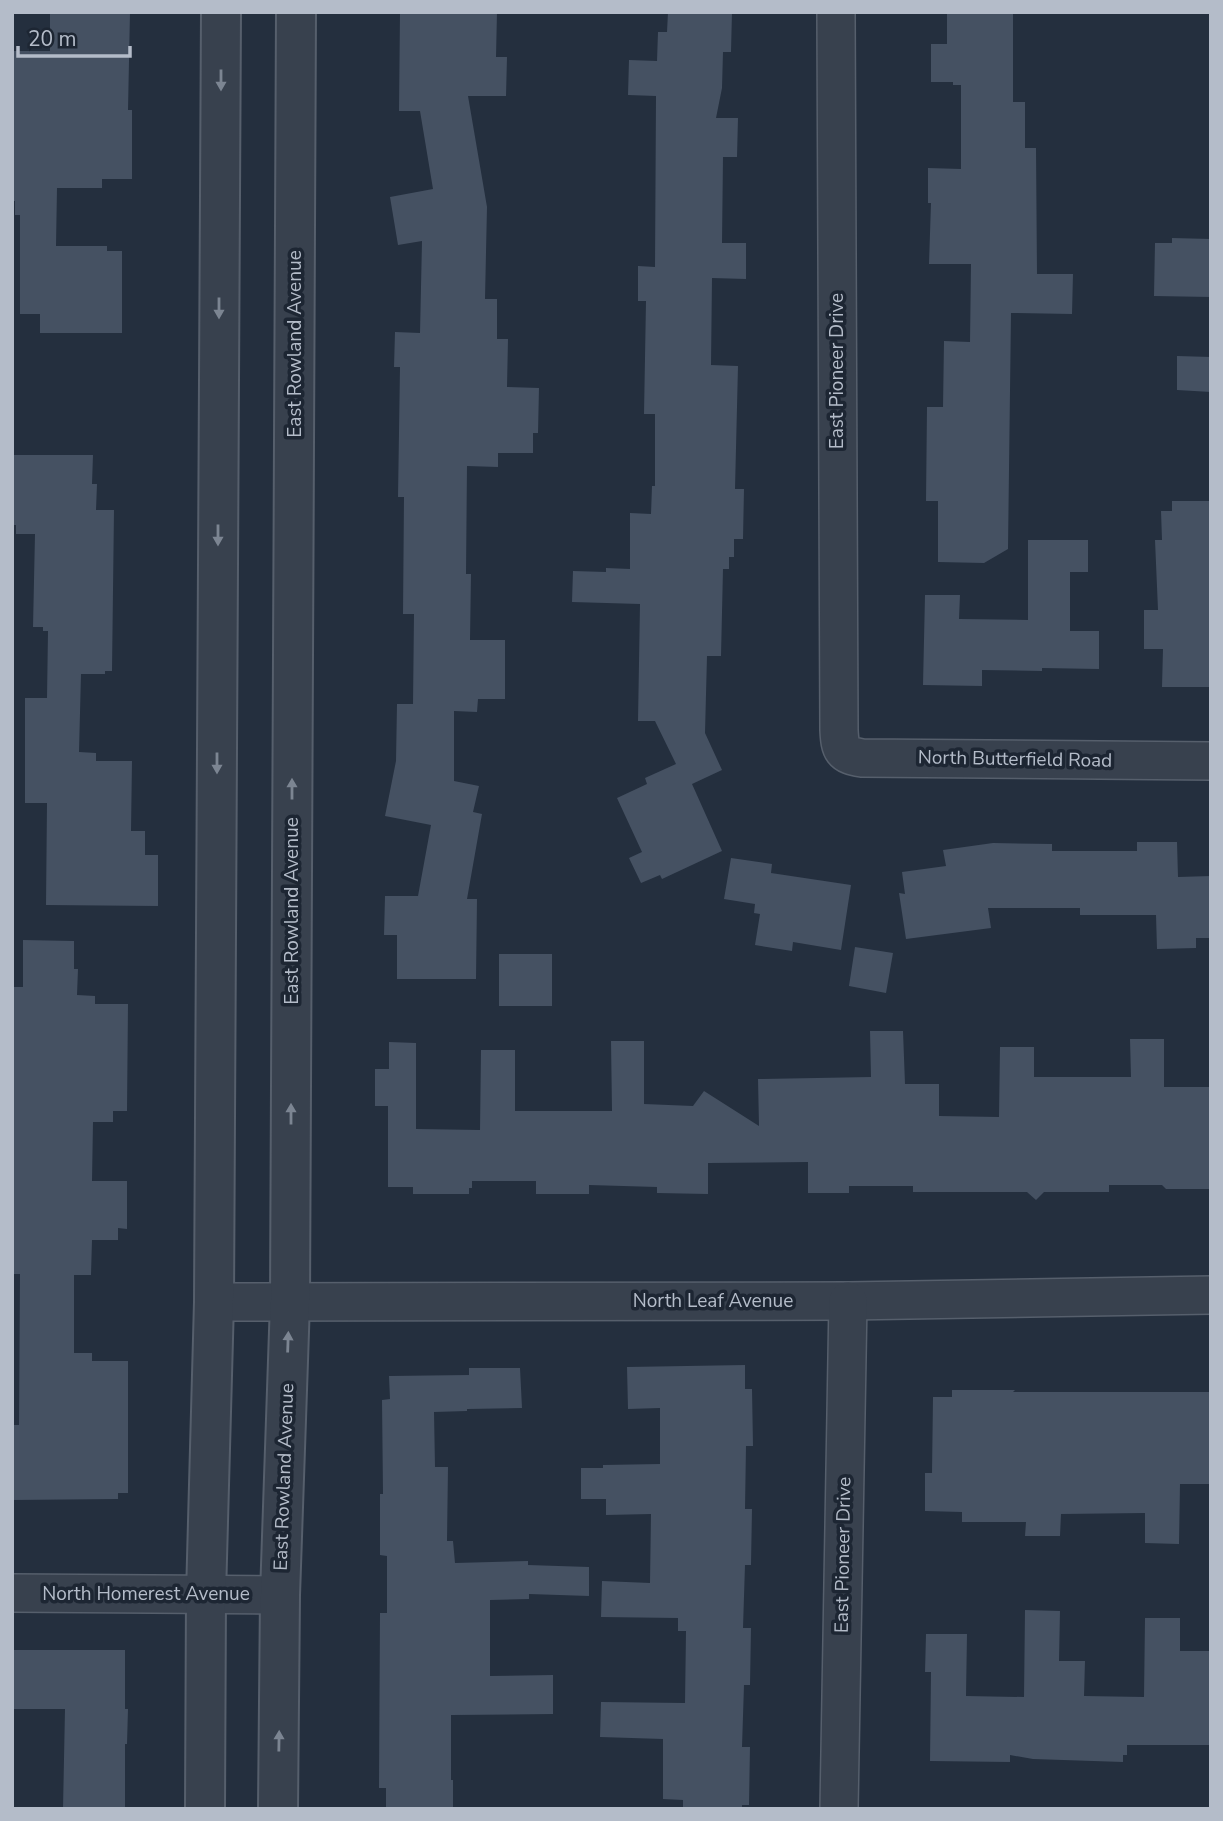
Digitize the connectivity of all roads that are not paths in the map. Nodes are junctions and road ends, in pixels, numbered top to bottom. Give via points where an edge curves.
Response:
1 (221, 12) edge
2 (296, 12) edge
3 (836, 12) edge
4 (839, 730) joint
5 (1211, 761) edge
6 (1211, 1295) edge
7 (848, 1301) junction
8 (214, 1302) junction
9 (290, 1302) junction
10 (12, 1593) edge
11 (206, 1595) junction
12 (280, 1595) junction
13 (205, 1809) edge
14 (278, 1809) edge
15 (839, 1809) edge

1 -> 8 street
9 -> 2 street, East Rowland Avenue
3 - 4 street, East Pioneer Drive
4 - 5 street, North Butterfield Road via 844,752 862,758
6 - 7 street, North Leaf Avenue
7 - 9 street, North Leaf Avenue
7 - 15 street, East Pioneer Drive
8 - 9 street, North Leaf Avenue
8 - 11 street
12 -> 9 street, East Rowland Avenue
10 - 11 street, North Homerest Avenue
11 - 12 street, North Homerest Avenue
11 - 13 street
14 -> 12 street, East Rowland Avenue

